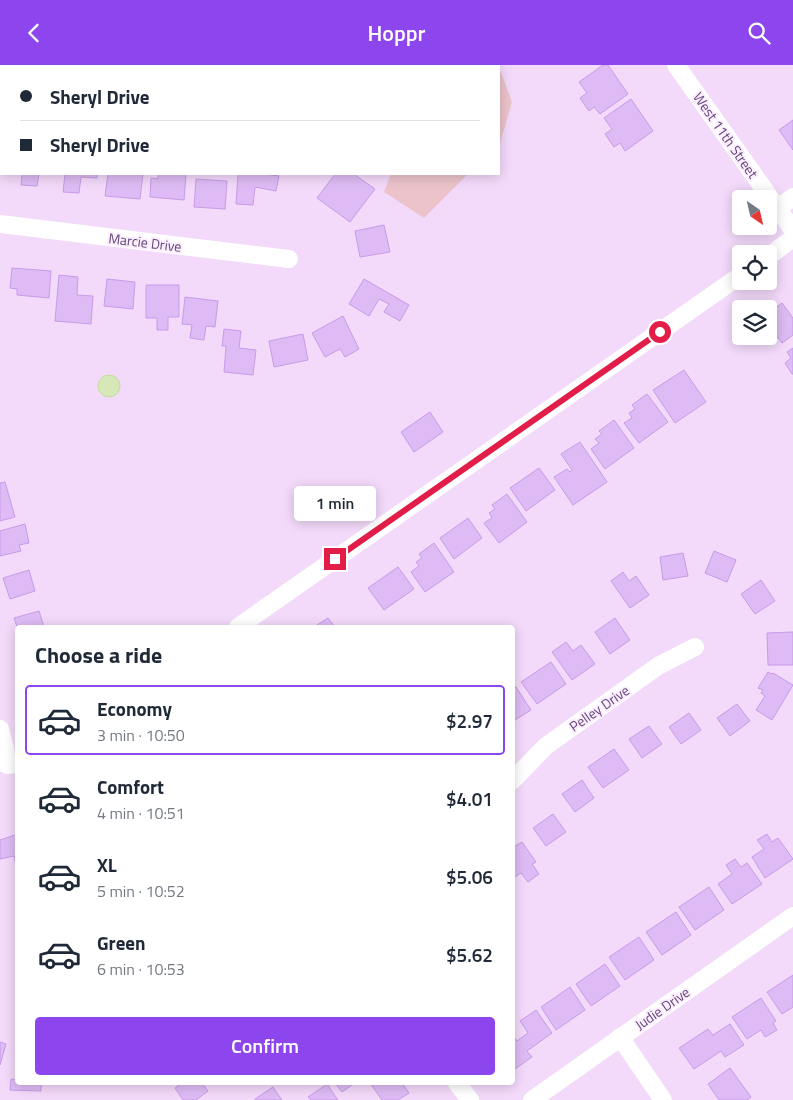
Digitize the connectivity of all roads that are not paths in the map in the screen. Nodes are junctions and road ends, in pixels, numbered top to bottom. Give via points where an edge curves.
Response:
1 (676, 65) edge
2 (765, 190) edge
3 (793, 197) edge
4 (778, 208) joint
5 (0, 225) edge
6 (793, 230) edge
7 (793, 238) edge
8 (777, 250) edge
9 (289, 259) dead end
10 (732, 281) edge
11 (241, 625) edge
12 (695, 647) dead end
13 (0, 729) edge
14 (15, 764) edge
15 (515, 778) edge
16 (793, 916) edge
17 (620, 1037) junction
18 (459, 1085) edge
19 (470, 1100) edge
20 (532, 1100) edge
21 (663, 1100) edge

1 - 2 street, West 11th Street
3 - 4 street
4 - 6 street, West 11th Street
5 - 9 street, Marcie Drive
7 - 8 street
10 - 11 street
12 - 15 street, Pelley Drive via 658,666 546,746
13 - 14 street via 7,765
16 - 17 street, Judie Drive
17 - 20 street, Judie Drive
17 - 21 street
18 - 19 street

